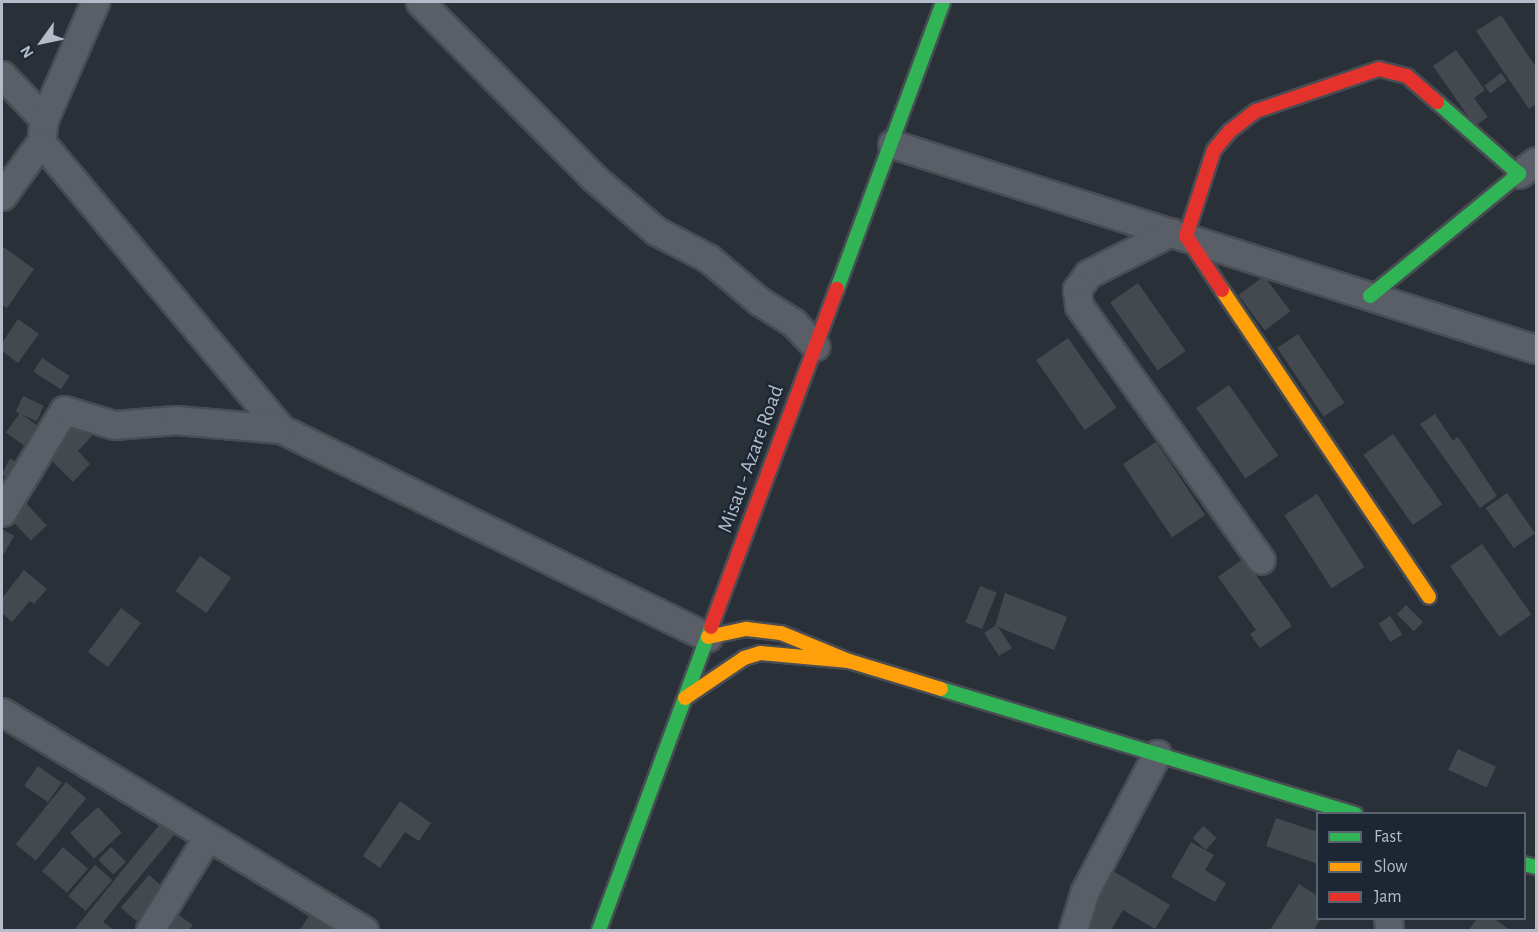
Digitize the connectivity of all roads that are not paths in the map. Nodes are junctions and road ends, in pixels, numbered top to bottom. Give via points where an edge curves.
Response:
1 (95, 2) edge
2 (420, 2) edge
3 (944, 2) edge
4 (2, 75) edge
5 (43, 130) junction
6 (892, 144) junction
7 (1528, 167) edge
8 (2, 196) edge
9 (1179, 234) junction
10 (1370, 296) junction
11 (814, 346) junction
12 (1536, 349) edge
13 (281, 429) junction
14 (2, 512) edge
15 (1261, 560) dead end
16 (1429, 597) dead end
17 (708, 637) junction
18 (849, 661) junction
19 (685, 698) junction
20 (2, 712) edge
21 (1157, 754) junction
22 (1258, 784) junction
23 (1318, 812) edge
24 (1353, 812) edge
25 (208, 836) junction
26 (150, 930) edge
27 (364, 930) edge
28 (599, 930) edge
29 (1073, 930) edge

1 - 5 street
2 - 11 street via 594,178 656,231 708,258 759,301 794,322
3 - 6 street, Misau - Azare Road
4 - 5 street
5 - 8 street
5 - 13 street
6 - 9 street
6 - 11 street, Misau - Azare Road
7 - 9 street via 1407,76 1379,69 1256,111 1230,131 1214,150
7 - 10 street
9 - 10 street
9 - 15 street via 1088,274 1077,289 1079,306
9 - 16 street
10 - 12 street
11 - 17 street, Misau - Azare Road
13 - 14 street via 176,420 114,425 64,410
13 - 17 street
17 - 18 street via 762,629
17 - 19 street, Misau - Azare Road
18 - 19 street via 760,652 744,658
18 - 21 street
19 - 28 street, Misau - Azare Road
20 - 25 street
21 - 22 street
21 - 29 street via 1085,891
22 - 23 street
22 - 24 street
25 - 26 street
25 - 27 street

